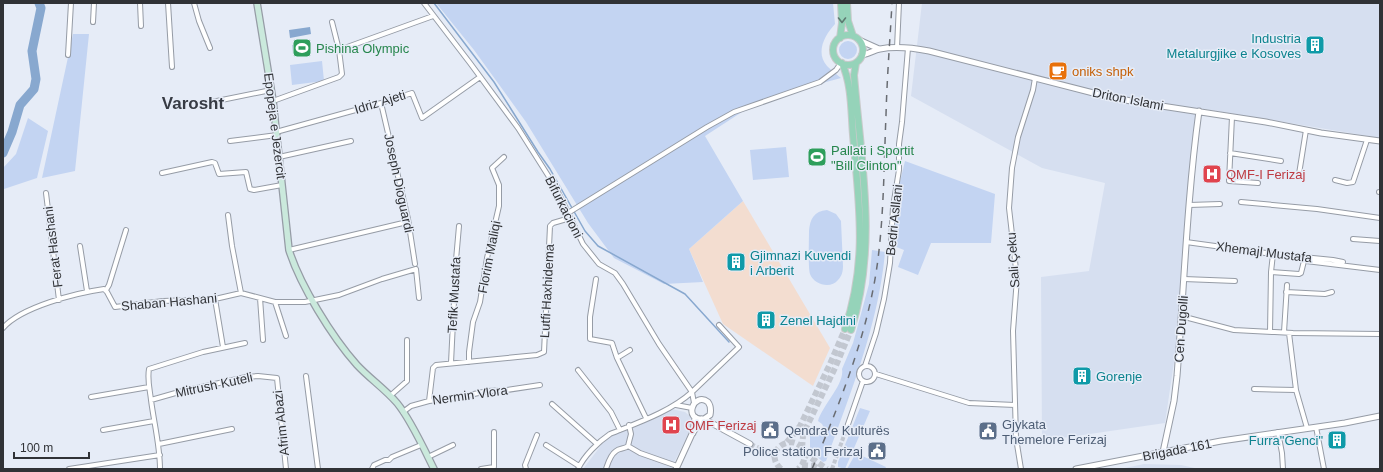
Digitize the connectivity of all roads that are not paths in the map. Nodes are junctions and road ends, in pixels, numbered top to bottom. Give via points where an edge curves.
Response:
1 (71, 3) edge
2 (94, 3) edge
3 (140, 3) edge
4 (168, 3) edge
5 (194, 3) edge
6 (257, 3) edge
7 (424, 3) edge
8 (841, 3) edge
9 (847, 3) edge
10 (899, 3) edge
11 (434, 16) junction
12 (93, 22) dead end
13 (332, 22) dead end
14 (141, 26) dead end
15 (853, 36) junction
16 (840, 38) junction
17 (859, 40) junction
18 (210, 48) dead end
19 (897, 48) junction
20 (908, 48) junction
21 (879, 49) junction
22 (338, 50) junction
23 (68, 55) dead end
24 (862, 55) junction
25 (841, 63) junction
26 (856, 63) junction
27 (172, 68) dead end
28 (480, 77) junction
29 (1035, 78) junction
30 (271, 90) junction
31 (273, 101) junction
32 (381, 103) junction
33 (202, 104) dead end
34 (1199, 111) junction
35 (1232, 118) junction
36 (1306, 130) junction
37 (276, 134) junction
38 (1367, 140) junction
39 (230, 141) dead end
40 (351, 141) dead end
41 (1380, 141) edge
42 (1230, 153) junction
43 (279, 157) junction
44 (504, 157) dead end
45 (1280, 161) dead end
46 (162, 173) dead end
47 (1299, 174) dead end
48 (1335, 180) dead end
49 (1258, 183) dead end
50 (282, 185) junction
51 (46, 194) dead end
52 (1241, 202) dead end
53 (1220, 204) dead end
54 (1189, 205) junction
55 (569, 212) junction
56 (228, 215) dead end
57 (570, 218) junction
58 (1380, 218) edge
59 (403, 223) dead end
60 (459, 226) dead end
61 (126, 230) dead end
62 (1353, 239) dead end
63 (1380, 241) edge
64 (1186, 242) junction
65 (80, 246) dead end
66 (289, 250) junction
67 (1273, 254) junction
68 (1343, 262) dead end
69 (415, 264) dead end
70 (1380, 270) edge
71 (1271, 272) junction
72 (596, 279) dead end
73 (1184, 280) junction
74 (1235, 281) dead end
75 (1287, 285) dead end
76 (106, 290) junction
77 (87, 291) junction
78 (1286, 292) junction
79 (1332, 292) dead end
80 (241, 293) junction
81 (260, 298) junction
82 (419, 298) dead end
83 (216, 299) junction
84 (59, 300) junction
85 (312, 300) junction
86 (274, 302) junction
87 (1181, 316) junction
88 (719, 325) dead end
89 (3, 328) edge
90 (1270, 332) junction
91 (1286, 332) junction
92 (1380, 334) edge
93 (286, 336) dead end
94 (263, 340) dead end
95 (407, 340) dead end
96 (245, 343) dead end
97 (223, 347) junction
98 (630, 350) dead end
99 (617, 358) junction
100 (469, 362) junction
101 (451, 363) junction
102 (865, 366) junction
103 (578, 370) dead end
104 (876, 374) junction
105 (306, 376) dead end
106 (277, 378) joint
107 (863, 381) junction
108 (540, 385) dead end
109 (149, 387) junction
110 (1254, 389) dead end
111 (1296, 390) junction
112 (692, 392) junction
113 (390, 396) junction
114 (91, 398) dead end
115 (151, 400) junction
116 (699, 400) junction
117 (429, 401) junction
118 (552, 404) dead end
119 (675, 405) junction
120 (1015, 405) junction
121 (693, 406) junction
122 (403, 412) junction
123 (710, 414) junction
124 (1380, 416) edge
125 (695, 417) junction
126 (646, 418) junction
127 (703, 419) junction
128 (154, 421) junction
129 (629, 425) junction
130 (1316, 427) junction
131 (718, 428) junction
132 (1308, 428) junction
133 (232, 429) dead end
134 (103, 430) dead end
135 (620, 430) junction
136 (846, 430) tunnel mouth
137 (494, 432) dead end
138 (1278, 432) junction
139 (692, 434) junction
140 (537, 435) dead end
141 (159, 444) junction
142 (598, 444) junction
143 (750, 444) tunnel mouth
144 (421, 445) junction
145 (546, 445) dead end
146 (453, 446) dead end
147 (628, 446) junction
148 (1163, 452) junction
149 (160, 454) junction
150 (428, 457) junction
151 (579, 467) edge
152 (677, 467) edge
153 (69, 469) edge
154 (160, 469) edge
155 (286, 469) edge
156 (318, 469) edge
157 (372, 469) edge
158 (434, 469) edge
159 (481, 469) edge
160 (526, 469) edge
161 (606, 469) edge
162 (1021, 469) edge
163 (1076, 469) edge
164 (1283, 469) edge
165 (1324, 469) edge

1 - 23 street
2 - 12 street
3 - 14 street
4 - 27 street
5 - 18 street
6 - 30 main road, Epopeja e Jezercit
7 - 11 street, Bifurkacioni
8 -> 16 main road
9 - 15 main road via 848,21
10 - 19 street
11 - 22 street
11 - 28 street, Bifurkacioni
13 - 22 street
15 - 16 main road via 846,35
15 - 17 main road
16 - 25 main road via 833,51
17 - 21 street, Driton Islami
17 - 24 main road
19 - 20 street, Driton Islami
19 - 21 street, Driton Islami
20 - 29 street, Driton Islami via 939,53
20 - 102 street, Bedri Asllani via 890,263 876,333
21 - 24 street, Driton Islami
22 - 31 street via 342,74 339,77
24 - 26 main road
25 - 26 main road
25 - 26 main road via 848,82 861,233 848,329 859,303 864,276 866,230 854,75
25 - 55 street via 820,82 734,112
28 - 32 street, Idriz Ajeti via 422,118 412,93
28 - 55 street, Bifurkacioni via 518,128
29 - 34 street, Driton Islami via 1109,97
29 - 120 street, Sali Çeku via 1018,137 1012,168 1009,208 1017,278 1013,331
30 - 31 main road, Epopeja e Jezercit
30 - 33 street
31 - 37 main road, Epopeja e Jezercit
32 - 37 street, Idriz Ajeti
32 - 69 street, Joseph Dioguardi via 408,219
34 - 35 street, Driton Islami
34 - 54 street, Cen Dugolli
35 - 36 street, Driton Islami
35 - 42 street
36 - 38 street, Driton Islami
36 - 47 street
37 - 39 street, Idriz Ajeti
37 - 43 main road, Epopeja e Jezercit
38 - 41 street, Driton Islami
38 - 48 street via 1353,182
40 - 43 street
42 - 45 street
42 - 49 street via 1229,181
43 - 50 main road, Epopeja e Jezercit
44 - 100 street, Florim Maliqi via 492,168 498,185 499,206 487,258 483,290 473,322
46 - 50 street via 212,162 215,163 219,174 246,172 250,189
50 - 66 main road, Epopeja e Jezercit
51 - 84 street, Ferat Hashani
52 - 58 street
53 - 54 street
54 - 64 street, Cen Dugolli
55 - 57 street, Bifurkacioni
56 - 80 street
57 - 100 street, Lutfi Haxhidema via 550,226 544,352 537,355
57 - 112 street, Bifurkacioni via 583,244 599,264 615,273 623,284
59 - 66 street
60 - 101 street, Tefik Mustafa
61 - 76 street
62 - 63 street
64 - 67 street, Xhemajl Mustafa
64 - 73 street, Cen Dugolli
65 - 77 street
66 - 85 main road, Epopeja e Jezercit
67 - 68 street, Xhemajl Mustafa
67 - 71 street
70 - 71 street via 1306,261 1299,274
71 - 90 street
72 - 99 street via 590,317 590,339 612,343
73 - 74 street
73 - 87 street, Cen Dugolli
75 - 78 street
76 - 77 street, Shaban Hashani
76 - 83 street, Shaban Hashani via 115,307 163,301
77 - 84 street, Shaban Hashani
78 - 79 street
78 - 91 street
80 - 81 street, Shaban Hashani
80 - 83 street, Shaban Hashani
81 - 86 street, Shaban Hashani
81 - 94 street
82 - 85 street, Shaban Hashani via 416,269 339,295
83 - 97 street
84 - 89 street, Shaban Hashani via 21,315
85 - 86 street, Shaban Hashani
85 - 113 main road, Epopeja e Jezercit via 357,364
86 - 93 street
87 - 90 street via 1234,330
87 - 148 street, Cen Dugolli via 1174,401
88 - 112 street via 739,346
90 - 91 street
91 - 92 street
91 - 111 street
95 - 113 street via 407,381
96 - 97 street
97 - 109 street via 149,369
98 - 99 street
99 - 126 street
100 - 101 street, Lutfi Haxhidema
101 - 117 street, Lutfi Haxhidema via 436,365 433,368
102 - 104 street via 873,368
102 - 107 street via 858,374
103 - 135 street via 611,412
104 - 107 street via 872,381
104 - 120 street via 968,404
105 - 156 street
106 - 115 street, Mitrush Kuteli via 246,377
106 - 155 street, Afrim Abazi
107 - 136 street
108 - 117 street, Nermin Vlora
109 - 114 street
109 - 115 street
110 - 111 street
111 - 132 street
112 - 116 street, Bifurkacioni
112 - 119 street
112 - 121 street
113 - 122 main road, Epopeja e Jezercit
115 - 128 street
116 - 121 street
116 - 123 street via 709,404
117 - 122 street, Nermin Vlora via 411,406
118 - 142 street
119 - 121 street
119 - 126 street
120 - 162 street, Sali Çeku via 1016,438
121 - 125 street via 692,414
122 - 144 main road, Epopeja e Jezercit
123 - 127 street
123 - 131 street
124 - 130 street, Brigada 161
125 - 127 street
125 - 139 street
126 - 129 street
127 - 131 street
127 - 139 street
128 - 134 street
128 - 141 street
129 - 135 street
129 - 147 street via 631,434
130 - 132 street, Brigada 161
130 - 165 street
131 - 143 street
132 - 138 street, Brigada 161
133 - 141 street
135 - 142 street
137 - 159 street via 494,467
138 - 148 street, Brigada 161
138 - 164 street
139 - 152 street
140 - 160 street via 525,465
141 - 149 street
142 - 151 street
144 - 150 main road, Epopeja e Jezercit
144 - 157 street via 374,465
145 - 151 street
146 - 150 street
147 - 152 street
147 - 161 street via 616,450
148 - 163 street, Brigada 161
149 - 153 street
149 - 154 street
150 - 158 main road, Epopeja e Jezercit

